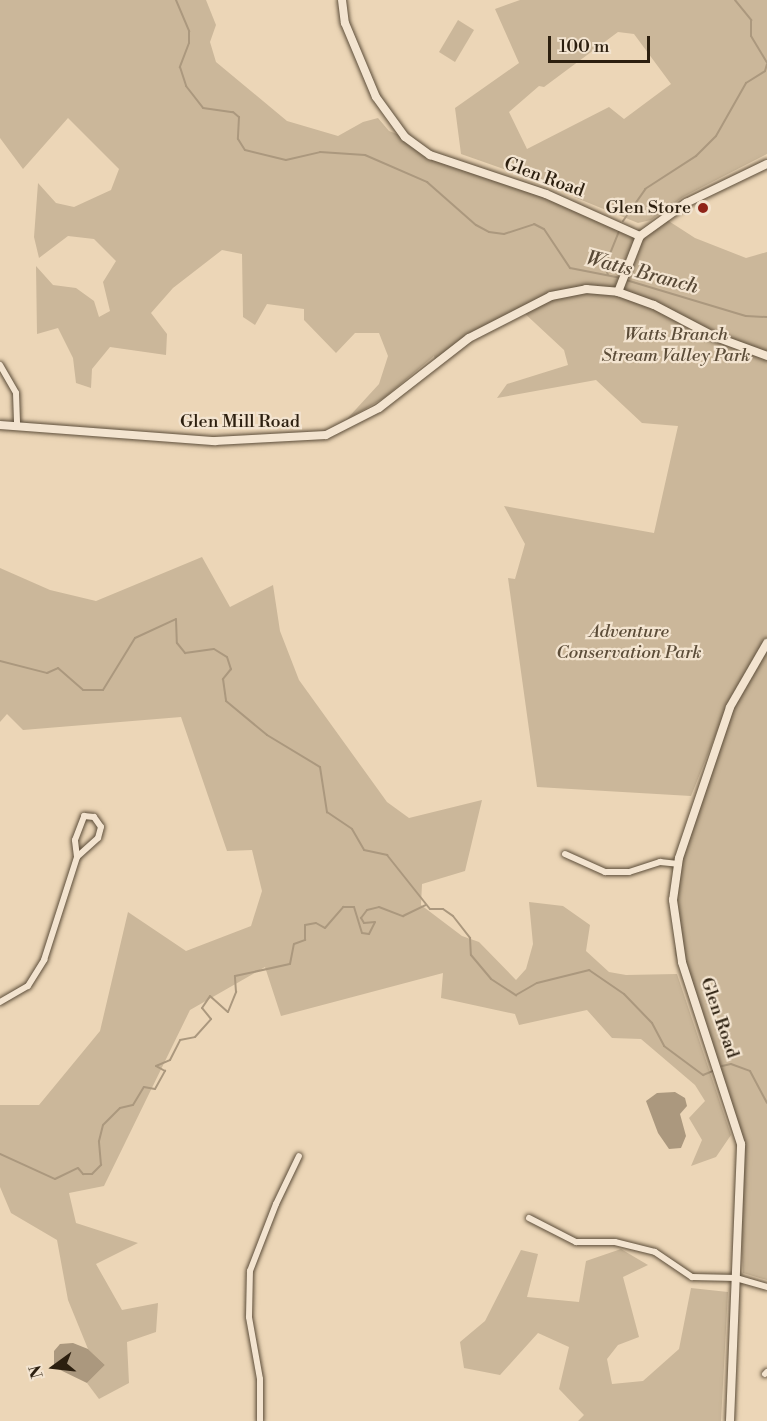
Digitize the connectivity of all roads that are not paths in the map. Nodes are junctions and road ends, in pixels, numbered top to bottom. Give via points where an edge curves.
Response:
1 (342, 0) edge
2 (767, 164) edge
3 (640, 236) junction
4 (619, 288) junction
5 (767, 356) edge
6 (0, 365) edge
7 (0, 425) edge
8 (17, 426) junction
9 (767, 643) edge
10 (565, 854) dead end
11 (77, 857) junction
12 (678, 864) junction
13 (0, 1002) edge
14 (299, 1156) dead end
15 (529, 1218) dead end
16 (736, 1278) junction
17 (767, 1287) edge
18 (260, 1421) edge
19 (730, 1421) edge

1 - 3 main road, Glen Road via 345,23 376,97 405,136 430,155 546,194
2 - 3 main road via 686,202
3 - 4 main road
4 - 5 main road
4 - 8 main road, Glen Mill Road via 550,296 470,338 379,408 326,435 215,441
6 - 8 street via 16,393
7 - 8 main road, Glen Mill Road
9 - 12 main road, Glen Road via 730,707
10 - 12 street via 605,872 628,872 660,862
11 - 11 street via 75,840 84,816 94,817 101,827 98,838
11 - 13 street via 44,960 28,987
12 - 16 main road, Glen Road via 673,900 677,938 741,1144
14 - 18 street via 250,1271 249,1317 260,1379
15 - 16 street via 576,1242 615,1242 655,1252 692,1277
16 - 17 street
16 - 19 main road, Glen Road

